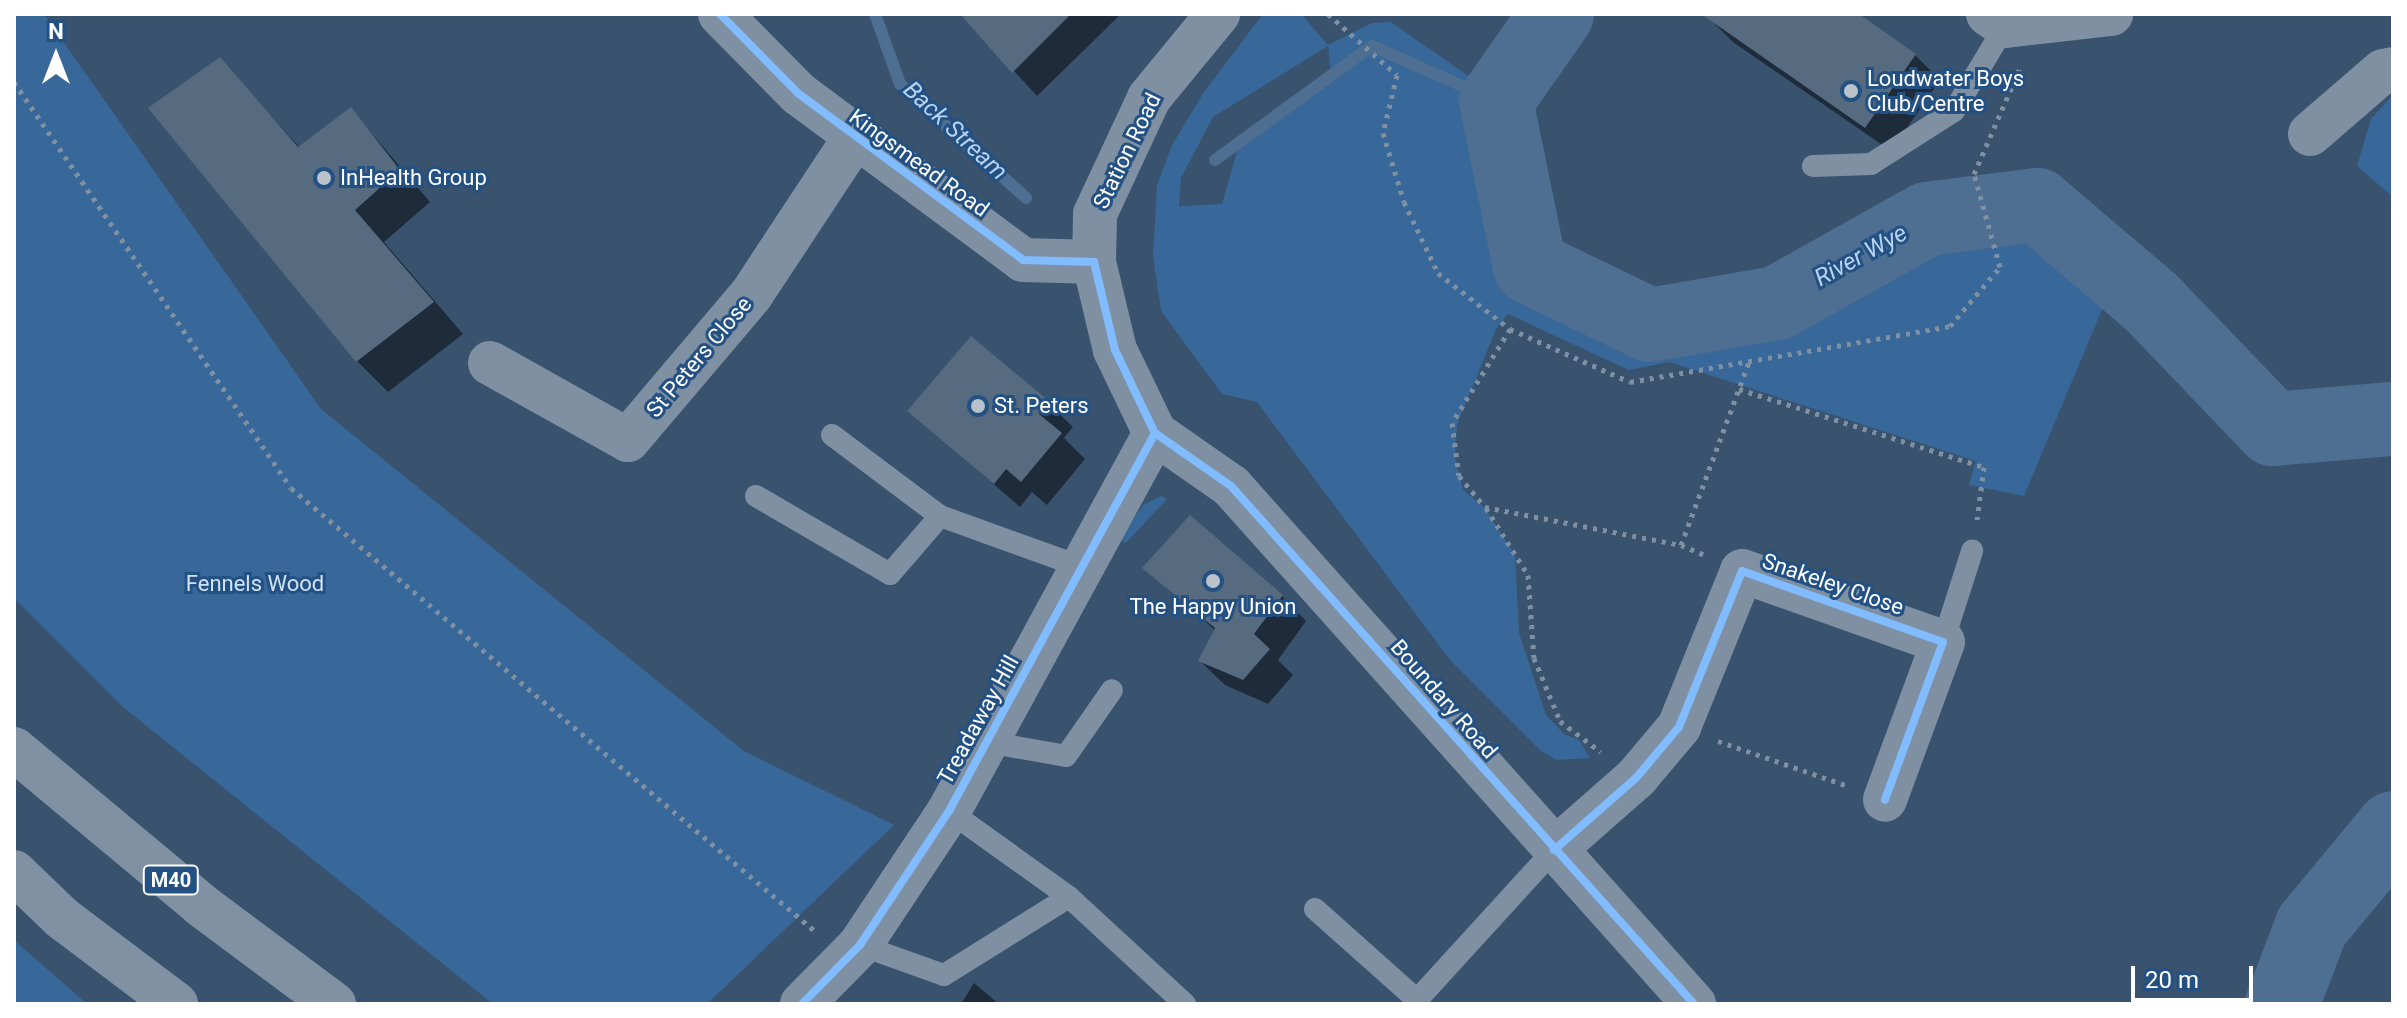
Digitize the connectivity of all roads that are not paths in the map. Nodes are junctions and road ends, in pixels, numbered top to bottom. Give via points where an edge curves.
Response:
1 (720, 14) edge
2 (1218, 14) edge
3 (2111, 14) edge
4 (2011, 21) edge
5 (1186, 32) edge
6 (2393, 69) edge
7 (2310, 134) dead end
8 (854, 139) junction
9 (1813, 166) dead end
10 (1094, 262) junction
11 (490, 363) dead end
12 (1155, 433) junction
13 (832, 435) dead end
14 (756, 496) dead end
15 (940, 516) junction
16 (1972, 551) road end
17 (1082, 567) junction
18 (1943, 642) junction
19 (1112, 690) dead end
20 (987, 742) junction
21 (14, 749) edge
22 (1885, 800) road end
23 (949, 811) junction
24 (1554, 850) junction
25 (14, 872) edge
26 (1069, 897) junction
27 (1315, 909) dead end
28 (854, 952) junction
29 (176, 1004) edge
30 (334, 1004) edge
31 (802, 1004) edge
32 (1185, 1004) edge
33 (1694, 1004) edge

1 - 8 street, Kingsmead Road via 799,94
2 - 5 street, Station Road
3 - 4 street
4 - 9 lane via 1954,111 1871,164
5 - 10 street, Station Road via 1095,214
6 - 7 street via 2383,71
8 - 10 street, Kingsmead Road via 1023,260
8 - 11 street, St Peters Close via 751,295 628,440
10 - 12 street via 1115,350
12 - 17 street, Treadaway Hill
12 - 24 street, Boundary Road via 1231,486
13 - 15 lane
14 - 15 lane via 890,574
15 - 17 lane
16 - 18 lane
17 - 20 street, Treadaway Hill
18 - 22 street
18 - 24 street, Snakeley Close via 1742,571 1679,727 1636,778
19 - 20 lane via 1066,756
20 - 23 street, Treadaway Hill
21 - 30 highway, M40 via 201,905
23 - 26 lane
23 - 28 street, Treadaway Hill
24 - 27 lane via 1417,1000
24 - 33 street, Boundary Road
25 - 29 highway via 62,918
26 - 28 lane via 944,975
26 - 32 lane
28 - 31 street, Treadaway Hill

